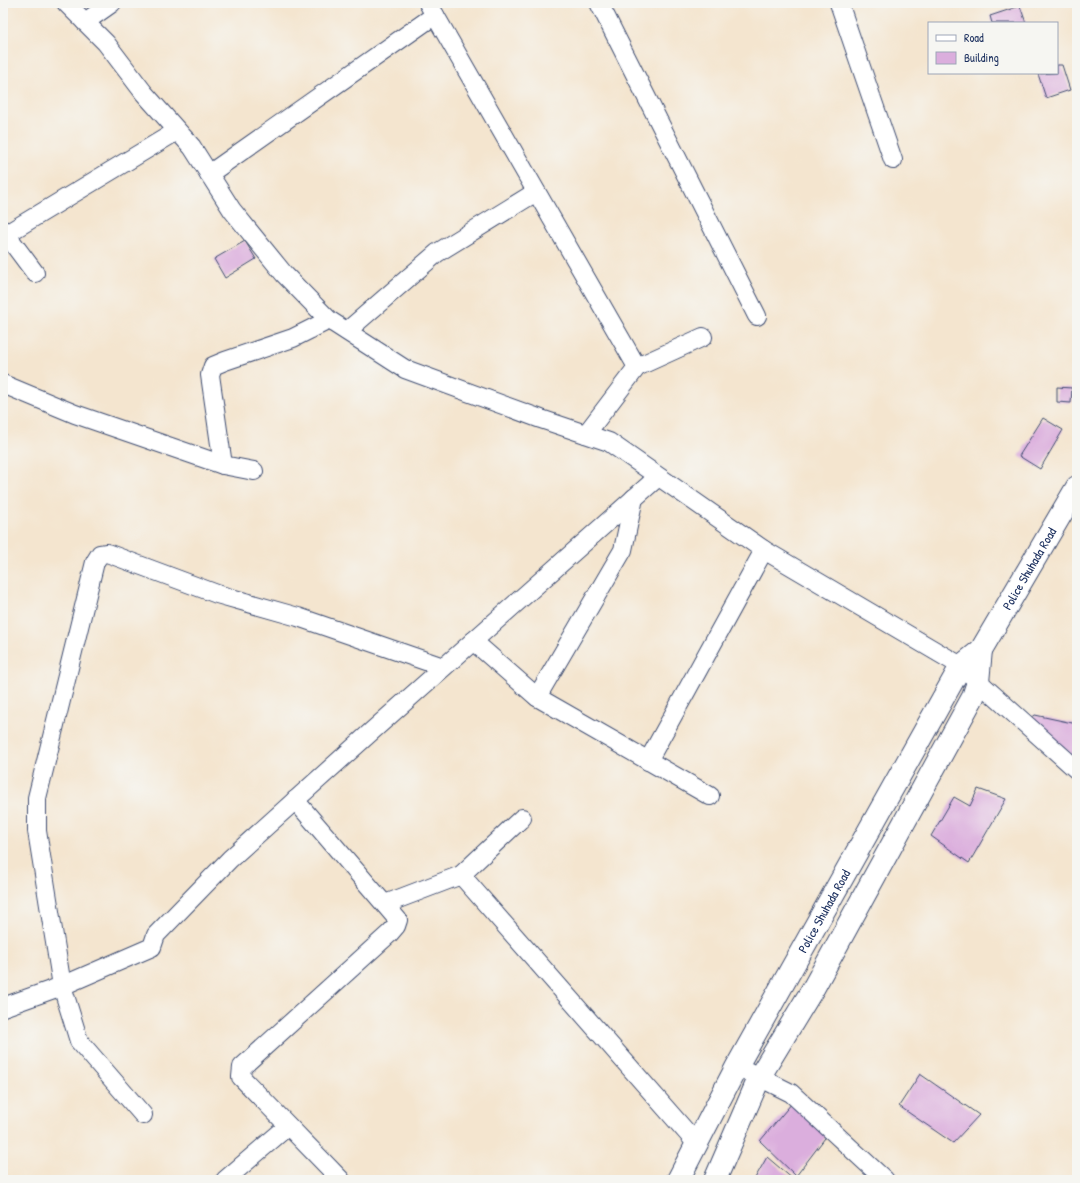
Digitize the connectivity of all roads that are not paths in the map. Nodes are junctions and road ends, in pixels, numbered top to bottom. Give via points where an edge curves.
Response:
1 (66, 3) edge
2 (112, 3) edge
3 (599, 3) edge
4 (839, 3) edge
5 (431, 9) edge
6 (85, 22) junction
7 (177, 131) junction
8 (893, 160) dead end
9 (209, 174) junction
10 (536, 192) junction
11 (4, 234) edge
12 (35, 273) dead end
13 (757, 316) dead end
14 (329, 320) junction
15 (347, 331) junction
16 (703, 337) dead end
17 (636, 367) junction
18 (3, 384) edge
19 (586, 434) junction
20 (223, 465) junction
21 (254, 471) dead end
22 (658, 477) junction
23 (1077, 487) edge
24 (634, 498) junction
25 (764, 550) junction
26 (473, 641) junction
27 (981, 650) junction
28 (962, 666) junction
29 (444, 667) junction
30 (978, 682) junction
31 (537, 697) junction
32 (648, 761) junction
33 (1077, 770) edge
34 (710, 796) dead end
35 (295, 800) junction
36 (522, 818) dead end
37 (461, 875) junction
38 (385, 904) junction
39 (62, 986) junction
40 (3, 1007) edge
41 (737, 1066) junction
42 (760, 1076) junction
43 (143, 1115) dead end
44 (288, 1126) junction
45 (697, 1144) junction
46 (225, 1180) edge
47 (341, 1180) edge
48 (678, 1180) edge
49 (715, 1180) edge
50 (885, 1180) edge

1 - 6 street
2 - 6 street
3 - 13 street
4 - 8 street
5 - 9 street
5 - 10 street
6 - 7 street via 106,43
7 - 9 street via 192,147
7 - 11 street
9 - 14 street via 232,210 284,274
10 - 15 street via 437,254
10 - 17 street
11 - 12 street
14 - 15 street
14 - 20 street via 293,338 213,366 210,375
15 - 19 street via 405,369
16 - 17 street
17 - 19 street
18 - 20 street via 75,414
19 - 22 street via 609,442
20 - 21 street
22 - 24 street
22 - 25 street
23 - 27 main road, Police Shuhada Road
24 - 26 street
24 - 31 street via 623,550
25 - 28 street
25 - 32 street
26 - 29 street
26 - 31 street
27 - 28 main road, Police Shuhada Road
27 - 30 main road, Police Shuhada Road
28 - 30 street
28 - 41 main road, Police Shuhada Road
29 - 35 street
29 - 39 street via 298,617 217,594 107,553 100,554 95,562 37,798 37,831
30 - 33 street
30 - 42 main road, Police Shuhada Road via 973,697 814,988
31 - 32 street
32 - 34 street
35 - 38 street
35 - 39 street via 230,860 156,935 152,947
36 - 37 street
37 - 38 street
37 - 45 street
38 - 44 street via 398,920 390,934 242,1067 241,1077
39 - 40 street
39 - 43 street via 79,1041
41 - 42 street
41 - 45 main road, Police Shuhada Road
42 - 49 main road, Police Shuhada Road
42 - 50 street via 791,1093
44 - 46 street
44 - 47 street
45 - 48 main road, Police Shuhada Road

